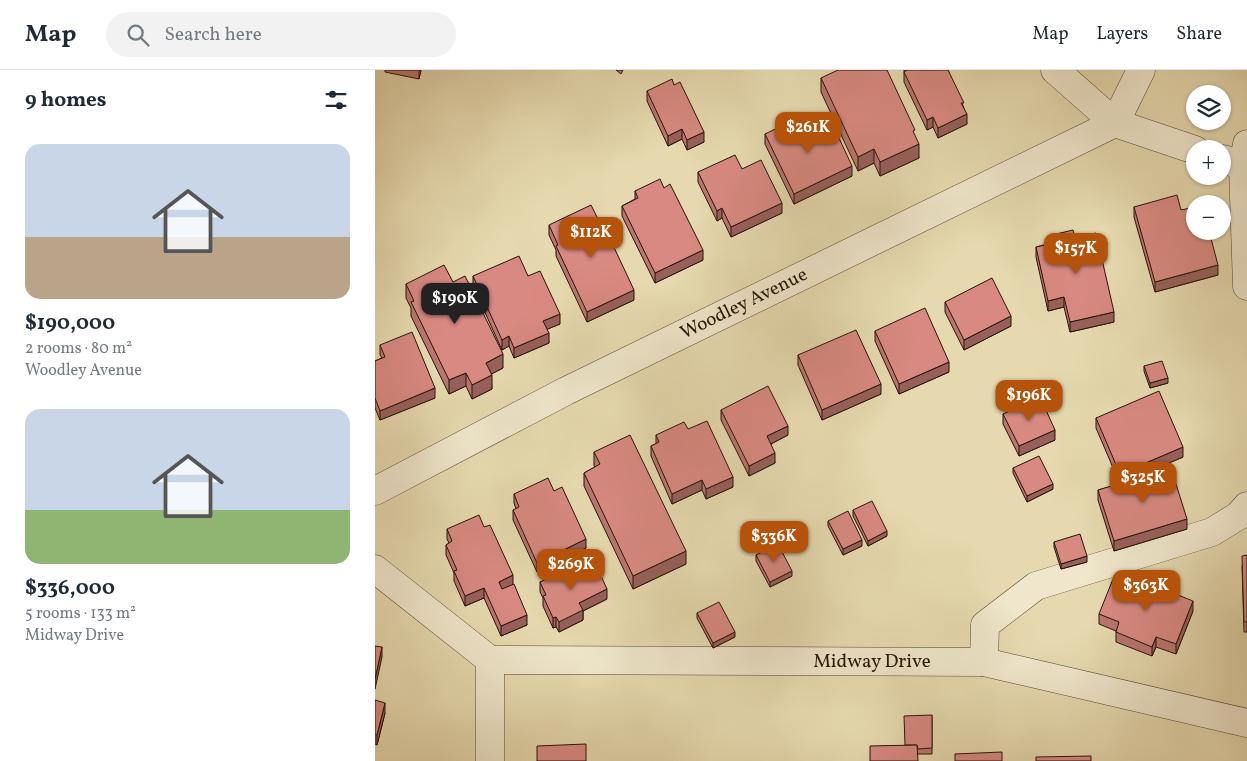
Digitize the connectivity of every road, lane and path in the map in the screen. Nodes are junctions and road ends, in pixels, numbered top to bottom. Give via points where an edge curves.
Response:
1 (1055, 70) edge
2 (1141, 70) edge
3 (1115, 123) junction
4 (1186, 147) edge
5 (1238, 156) edge
6 (1247, 286) edge
7 (375, 490) edge
8 (1247, 506) edge
9 (375, 569) edge
10 (490, 660) junction
11 (983, 662) junction
12 (1247, 723) edge
13 (490, 761) edge

1 - 3 street
2 - 3 street
3 - 4 street
3 - 7 street, Woodley Avenue via 566,391
5 - 6 street
8 - 11 street via 1238,516 1212,532 1036,586 985,625
9 - 10 street
10 - 11 street, Midway Drive
10 - 13 street
11 - 12 street, Midway Drive

